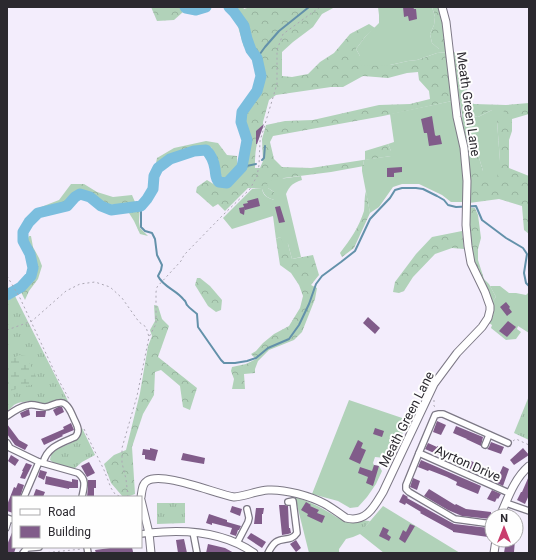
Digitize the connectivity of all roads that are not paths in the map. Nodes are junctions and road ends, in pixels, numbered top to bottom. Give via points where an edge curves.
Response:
1 (442, 7) edge
2 (7, 416) edge
3 (489, 435) junction
4 (7, 443) edge
5 (508, 443) road end
6 (485, 444) dead end
7 (9, 451) edge
8 (418, 453) junction
9 (41, 462) junction
10 (529, 466) edge
11 (509, 493) junction
12 (24, 496) edge
13 (82, 496) edge
14 (141, 496) edge
15 (288, 502) dead end
16 (506, 503) junction
17 (142, 508) edge
18 (504, 508) edge
19 (247, 509) dead end
20 (529, 511) edge
21 (10, 519) edge
22 (484, 523) edge
23 (7, 529) edge
24 (193, 532) junction
25 (145, 533) edge
26 (237, 543) junction
27 (152, 553) edge
28 (197, 553) edge
29 (254, 553) edge
30 (268, 553) edge

1 - 14 street, Meath Green Lane via 457,117 464,148 468,246 471,263 485,292 490,310 482,327 457,353 434,384 383,492 366,515 354,519 346,518 318,501 286,491 266,490 234,497 158,478 145,482
2 - 9 street via 30,405 44,407 63,403 67,406 77,423 78,434 75,438 49,450
3 - 5 street
3 - 6 street
3 - 8 street via 439,414 435,416
4 - 7 street
7 - 9 street
8 - 11 street, Ayrton Drive
8 - 22 street via 406,489 455,519
9 - 12 street
9 - 13 street via 82,476
10 - 11 street via 522,472
11 - 16 street
15 - 30 street via 293,501 297,533 292,538 274,543
16 - 18 street
16 - 20 street
17 - 25 street, Meath Green Lane
19 - 26 street via 248,522
21 - 23 lane
24 - 25 street
24 - 26 street
24 - 28 street
25 - 27 street, Meath Green Lane
26 - 29 street

